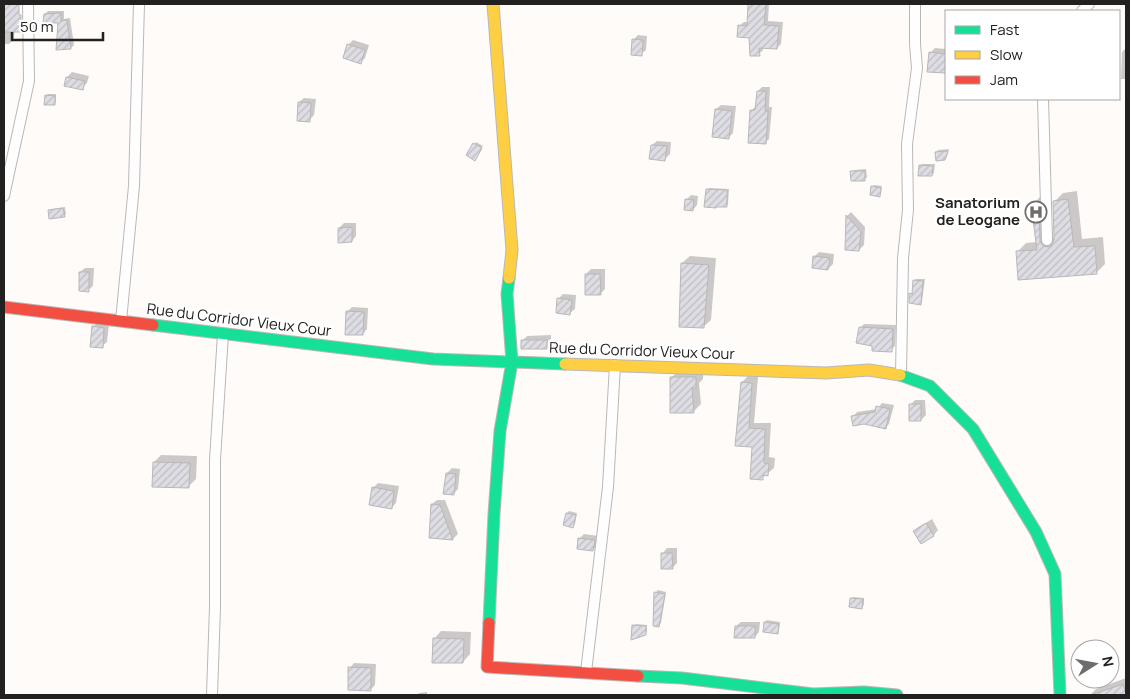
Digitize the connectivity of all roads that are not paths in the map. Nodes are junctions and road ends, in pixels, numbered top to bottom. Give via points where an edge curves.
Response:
1 (28, 4) edge
2 (139, 4) edge
3 (492, 4) edge
4 (915, 4) edge
5 (1043, 100) edge
6 (4, 196) edge
7 (1047, 240) dead end
8 (4, 307) edge
9 (121, 321) junction
10 (223, 334) junction
11 (512, 362) junction
12 (615, 365) junction
13 (901, 375) junction
14 (586, 672) junction
15 (212, 695) edge
16 (897, 695) edge
17 (1060, 695) edge

1 - 6 street via 29,81
2 - 9 street via 134,186
3 - 11 street via 512,250 507,294
4 - 13 street via 917,68 907,144 908,210 903,261
5 - 7 street
8 - 9 street, Rue du Corridor Vieux Cour
9 - 10 street, Rue du Corridor Vieux Cour
10 - 11 street, Rue du Corridor Vieux Cour via 433,359
10 - 15 street via 215,460
11 - 12 street, Rue du Corridor Vieux Cour
11 - 14 street via 500,431 487,667
12 - 13 street, Rue du Corridor Vieux Cour via 826,373 869,370
12 - 14 street via 608,487
13 - 17 street, Rue du Corridor Vieux Cour via 930,386 973,430 1036,532 1054,574
14 - 16 street via 682,678 813,694 864,692

